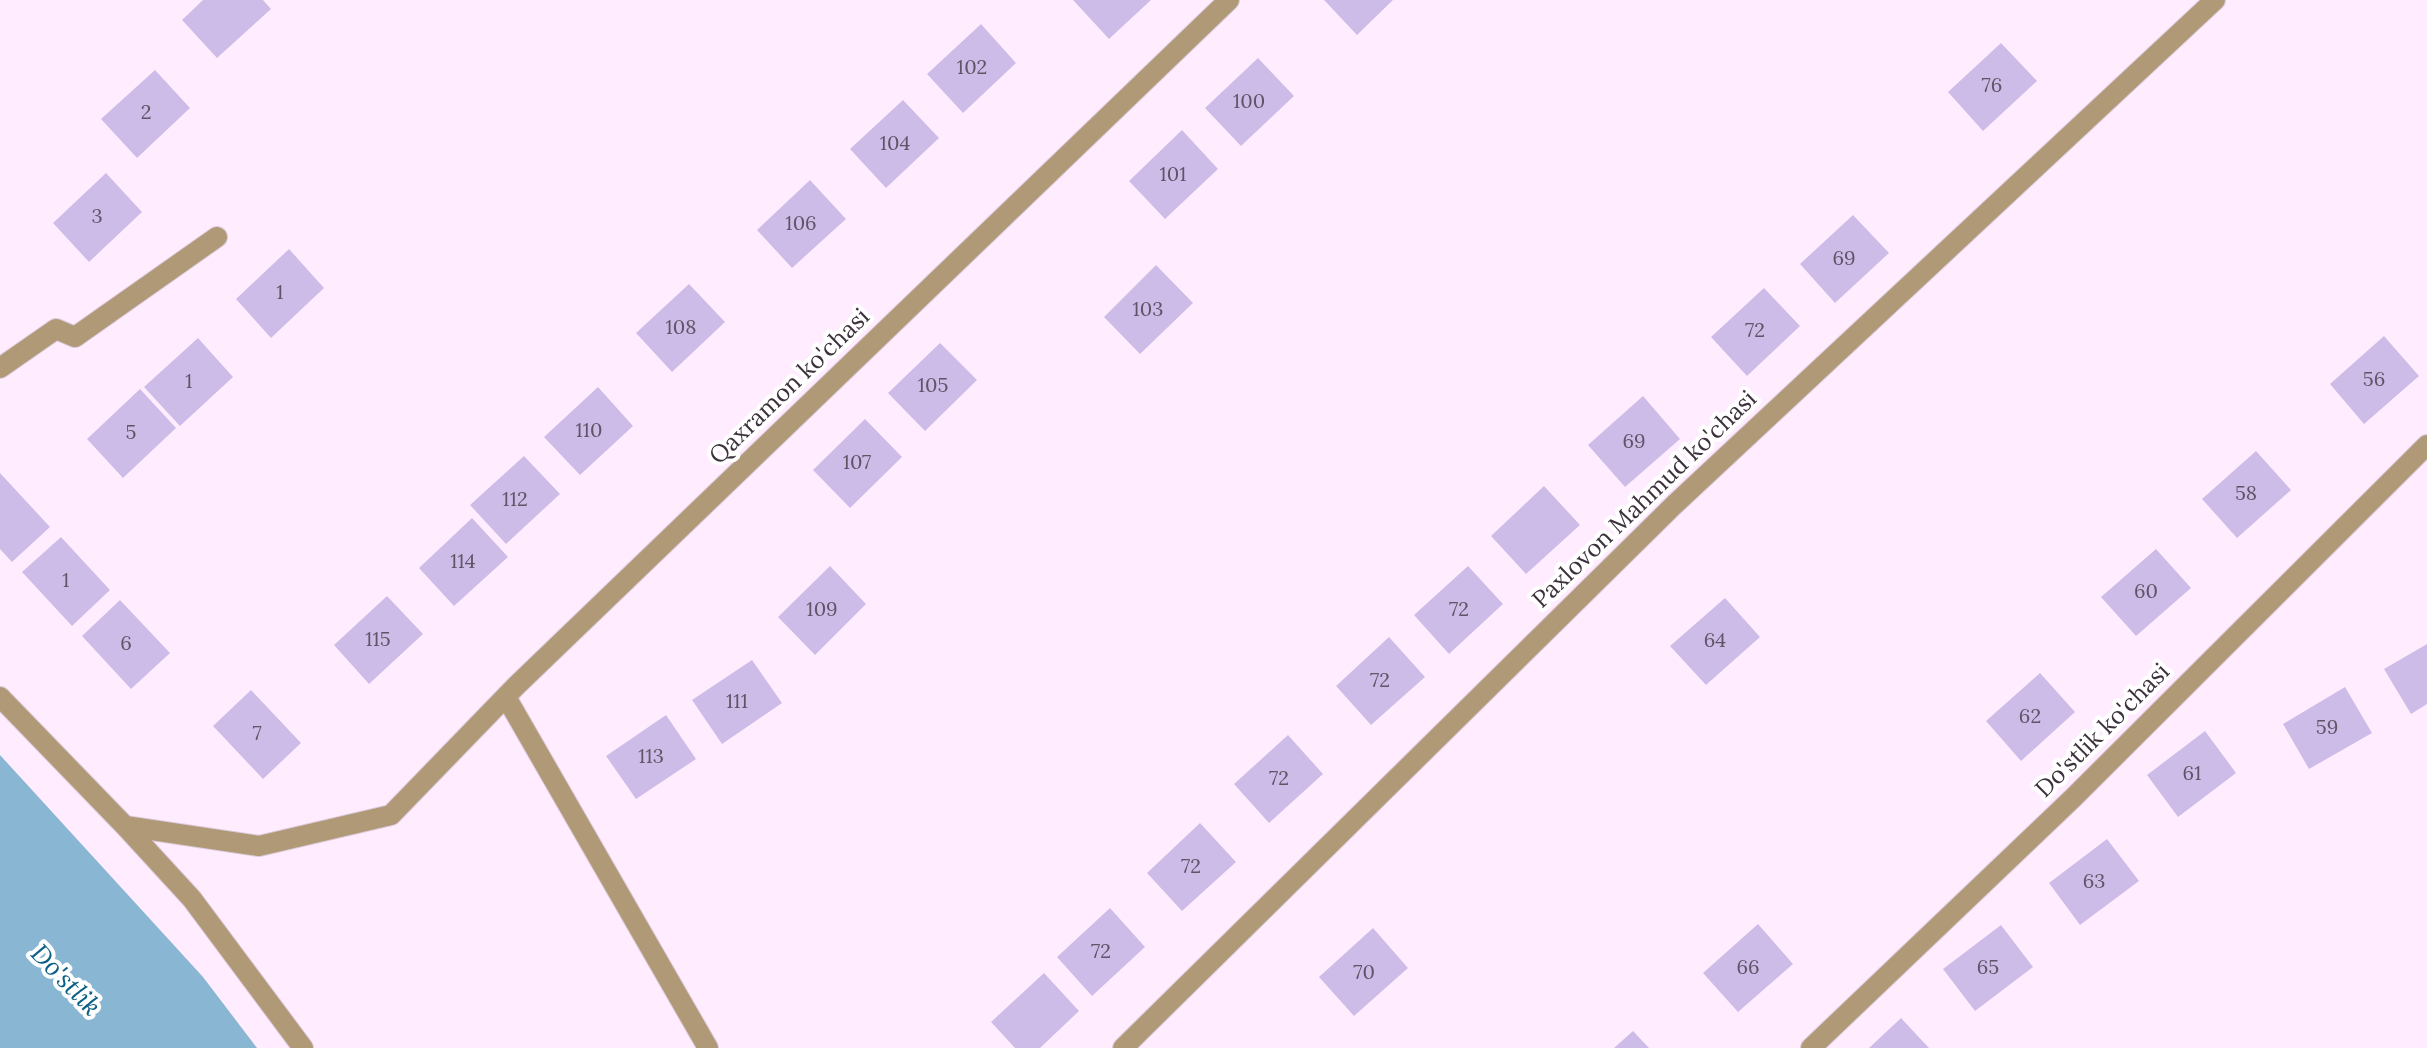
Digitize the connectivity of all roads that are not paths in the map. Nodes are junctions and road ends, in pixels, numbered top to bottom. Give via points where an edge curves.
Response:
1 (1229, 0) edge
2 (2215, 0) edge
3 (217, 237) dead end
4 (0, 368) edge
5 (2427, 445) edge
6 (0, 697) edge
7 (506, 697) junction
8 (125, 826) junction
9 (303, 1048) edge
10 (708, 1048) edge
11 (1123, 1048) edge
12 (1811, 1048) edge

1 - 7 street, Qaxramon ko'chasi
2 - 11 street, Paxlovon Mahmud ko'chasi via 1674,505
3 - 4 street via 75,337 56,329
5 - 12 street, Do'stlik ko'chasi via 2073,798
6 - 8 street
7 - 8 street, Qaxramon ko'chasi via 391,815 259,846
7 - 10 street
8 - 9 street via 192,899

